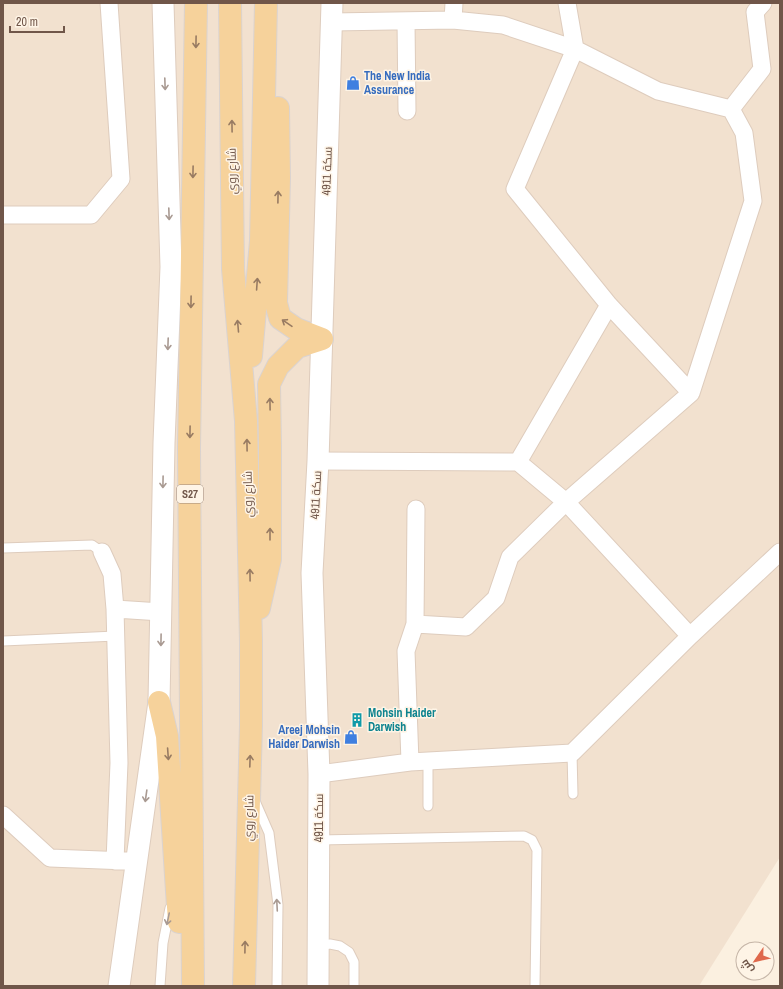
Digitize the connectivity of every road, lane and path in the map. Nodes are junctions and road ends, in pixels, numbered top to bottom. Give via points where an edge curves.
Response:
1 (109, 3) edge
2 (163, 3) edge
3 (196, 3) edge
4 (230, 3) edge
5 (266, 3) edge
6 (567, 3) edge
7 (763, 3) edge
8 (453, 11) edge
9 (332, 13) edge
10 (406, 20) junction
11 (265, 28) junction
12 (575, 49) junction
13 (731, 109) junction
14 (407, 111) dead end
15 (3, 215) edge
16 (609, 305) junction
17 (322, 339) junction
18 (691, 394) junction
19 (246, 421) junction
20 (318, 460) junction
21 (518, 462) junction
22 (566, 502) junction
23 (416, 510) dead end
24 (3, 548) edge
25 (102, 552) joint
26 (780, 552) edge
27 (115, 608) junction
28 (161, 612) junction
29 (415, 624) junction
30 (116, 636) junction
31 (690, 636) junction
32 (3, 641) edge
33 (251, 641) junction
34 (160, 702) junction
35 (572, 753) junction
36 (428, 761) junction
37 (410, 762) junction
38 (319, 774) junction
39 (249, 787) junction
40 (573, 794) dead end
41 (428, 806) dead end
42 (3, 815) edge
43 (319, 840) junction
44 (115, 861) junction
45 (137, 861) junction
46 (176, 881) junction
47 (318, 946) junction
48 (119, 986) edge
49 (160, 986) edge
50 (179, 986) edge
51 (193, 986) edge
52 (244, 986) edge
53 (277, 986) edge
54 (318, 986) edge
55 (354, 986) edge
56 (535, 986) edge

1 - 15 street via 121,179 91,215
2 -> 28 street via 170,267
3 -> 51 main road, S27 via 190,448
19 -> 4 main road, شارع روي via 233,269
5 - 11 main road
6 - 12 street
7 - 13 street via 755,12 762,69
8 - 10 street
8 - 12 street
9 - 10 street
9 - 17 street, سكة 4911
10 - 14 street
17 -> 11 main road via 296,329 280,318 276,303 278,110
19 -> 11 main road via 260,241
12 - 13 street via 658,91
12 - 16 street via 514,189
13 - 18 street via 744,133 753,201
16 - 18 street
16 - 21 street
17 - 20 street, سكة 4911
33 -> 17 main road via 270,559 269,384 278,366 297,347
18 - 22 street
33 -> 19 main road, شارع روي
20 - 21 street
20 - 38 street, سكة 4911 via 312,573
21 - 22 street
22 - 29 street via 510,556 496,598 466,627
22 - 31 street
23 - 29 street
24 - 25 lane via 92,545
25 - 27 street via 112,574
26 - 31 street
27 - 28 street
27 - 30 street
28 -> 34 street
29 - 37 street via 406,651
30 - 32 lane
30 - 44 street via 119,763
31 - 35 street
39 -> 33 main road, شارع روي
34 -> 45 street
34 -> 46 main road via 167,736
35 - 36 street
35 - 40 lane
36 - 37 street
36 - 41 lane
37 - 38 street
38 - 43 street, سكة 4911
52 -> 39 main road, شارع روي
53 -> 39 lane via 278,906 269,833
42 - 44 street via 50,858
43 - 47 street, سكة 4911
43 - 56 lane via 524,836 532,840 538,850
44 - 45 street
45 - 48 street
46 -> 49 lane via 163,943
46 - 50 main road
47 - 54 street, سكة 4911
47 - 55 lane via 330,944 340,946 349,952 354,962

